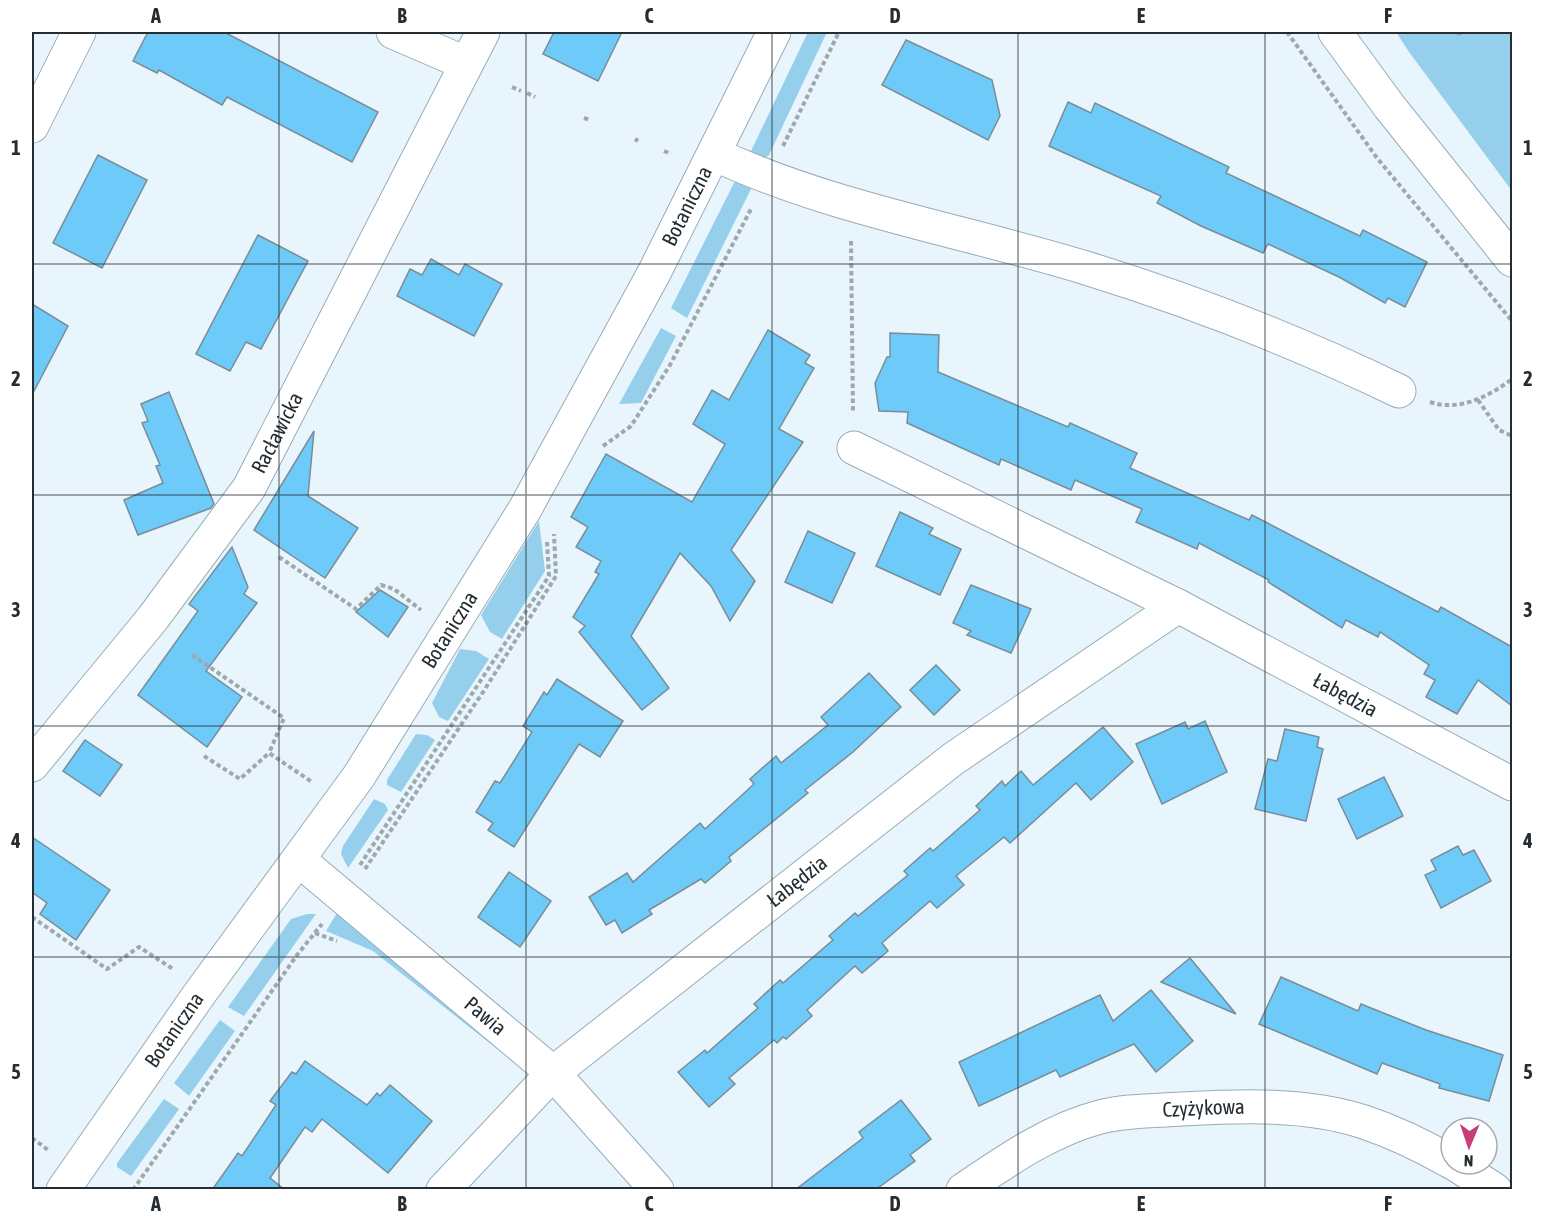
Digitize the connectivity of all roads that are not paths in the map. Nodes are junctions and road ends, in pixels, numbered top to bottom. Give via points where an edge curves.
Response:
1 (79, 32) edge
2 (393, 32) edge
3 (483, 32) edge
4 (774, 32) edge
5 (1335, 32) edge
6 (465, 63) junction
7 (32, 126) edge
8 (714, 154) junction
9 (1512, 260) edge
10 (1399, 391) road end
11 (854, 448) road end
12 (1178, 606) junction
13 (32, 765) edge
14 (1512, 784) edge
15 (299, 860) junction
16 (553, 1073) junction
17 (1439, 1155) edge
18 (1473, 1176) edge
19 (63, 1190) edge
20 (443, 1190) edge
21 (657, 1190) edge
22 (963, 1190) edge
23 (1495, 1190) edge

1 - 7 street
2 - 6 street
3 - 6 street, Racławicka
4 - 8 street, Botaniczna
5 - 9 street
6 - 13 street, Racławicka via 249,488 153,618
8 - 10 street via 850,204 1087,268 1255,327
8 - 15 street, Botaniczna via 525,509 359,776
11 - 12 street, Łabędzia
12 - 14 street, Łabędzia
12 - 16 street, Łabędzia via 953,759
15 - 16 street, Pawia
15 - 19 street, Botaniczna via 198,996
16 - 20 street, Łabędzia
16 - 21 street, Pawia
17 - 22 street, Czyżykowa via 1362,1121 1296,1109 1223,1107 1158,1111 1101,1117 1056,1133
18 - 23 street

